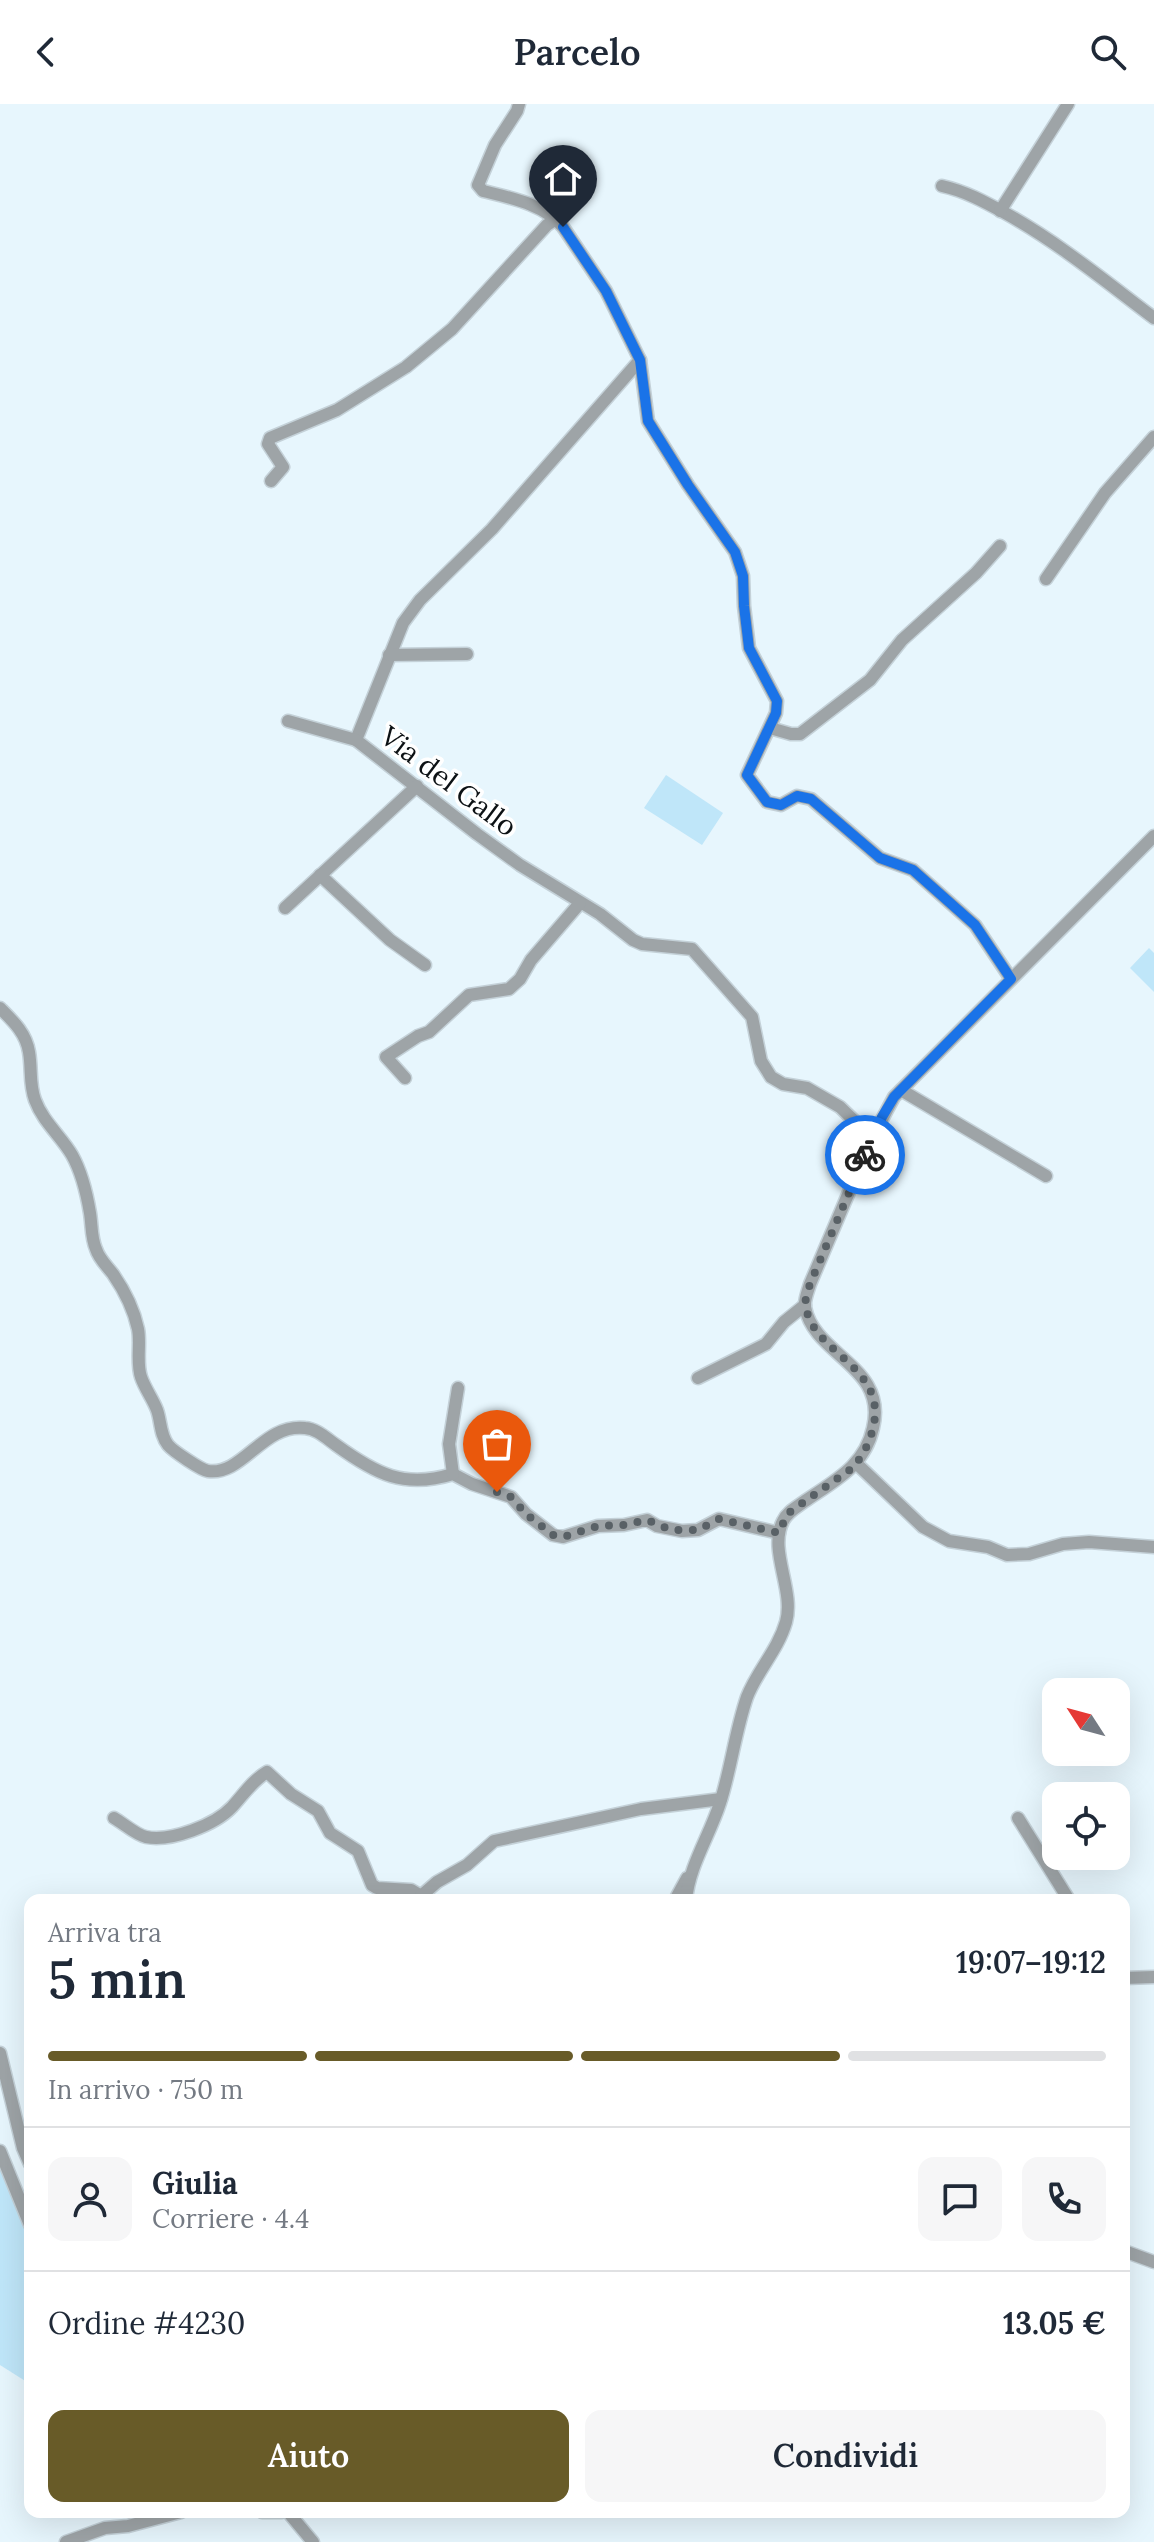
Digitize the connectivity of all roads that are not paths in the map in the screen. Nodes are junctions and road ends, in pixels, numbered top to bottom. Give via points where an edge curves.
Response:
1 (519, 104) edge
2 (1068, 104) edge
3 (942, 186) dead end
4 (1000, 211) junction
5 (556, 219) junction
6 (1154, 318) edge
7 (640, 360) junction
8 (1154, 437) edge
9 (271, 481) dead end
10 (1000, 546) dead end
11 (1046, 579) dead end
12 (467, 654) dead end
13 (389, 655) junction
14 (288, 721) dead end
15 (770, 728) junction
16 (356, 740) junction
17 (417, 786) junction
18 (1154, 836) edge
19 (320, 875) junction
20 (580, 903) junction
21 (285, 908) dead end
22 (425, 965) dead end
23 (1011, 979) junction
24 (0, 1008) edge
25 (405, 1078) dead end
26 (901, 1090) junction
27 (872, 1138) junction
28 (1046, 1176) dead end
29 (805, 1305) junction
30 (698, 1378) dead end
31 (458, 1388) dead end
32 (857, 1464) junction
33 (453, 1474) junction
34 (779, 1533) junction
35 (1154, 1547) edge
36 (721, 1799) junction
37 (114, 1818) dead end
38 (1018, 1818) dead end
39 (695, 1863) junction
40 (416, 1894) edge
41 (424, 1894) edge
42 (678, 1894) edge
43 (687, 1894) edge
44 (1065, 1894) edge
45 (1154, 1977) edge
46 (1130, 1978) edge
47 (0, 2053) edge
48 (24, 2150) edge
49 (0, 2151) edge
50 (24, 2210) edge
51 (1130, 2253) edge
52 (1154, 2262) edge
53 (158, 2518) edge
54 (293, 2518) edge
55 (66, 2542) edge
56 (313, 2542) edge

1 - 5 street via 478,185
2 - 4 street
3 - 4 street
4 - 6 street via 1036,230
5 - 7 street via 606,291
5 - 9 street via 426,352 337,410 270,438 270,449 283,467
7 - 13 street, Via del Gallo via 492,529 420,600
7 - 15 street via 648,421 735,552 743,576 749,648 777,701
8 - 11 street via 1105,493
10 - 15 street via 902,640 870,680 800,734
12 - 13 street
13 - 16 street, Via del Gallo
14 - 16 street
15 - 23 street via 747,775 767,802 811,799 880,858 913,870 975,925
16 - 17 street, Via del Gallo
17 - 19 street
17 - 20 street, Via del Gallo via 520,865
18 - 23 street
19 - 21 street
19 - 22 street
20 - 25 street via 509,989 469,995 429,1032 386,1057
20 - 27 street, Via del Gallo via 642,944 692,949 752,1017 763,1068 771,1077 807,1088 840,1107
23 - 26 street
24 - 33 street via 21,1030 35,1101 72,1155 97,1253 132,1310 139,1331 141,1377 168,1445 207,1471 227,1469 269,1437 305,1428 386,1476 416,1482
26 - 27 street
26 - 28 street
27 - 29 street
29 - 30 street via 766,1344
29 - 32 street via 821,1336 869,1387 874,1425
31 - 33 street via 449,1444
32 - 34 street via 787,1514
32 - 35 street via 923,1527 949,1541 1007,1555 1063,1544
33 - 34 street via 511,1497 553,1535 563,1537 647,1520 671,1530 698,1530 719,1519
34 - 36 street via 789,1607 786,1621 747,1698
36 - 39 street
36 - 41 street via 641,1809 494,1841
37 - 40 street via 145,1837 195,1831 231,1808 267,1772 318,1811 330,1833 358,1851 372,1885
38 - 44 street
39 - 42 street
39 - 43 street
45 - 46 street
47 - 48 street
49 - 50 street
51 - 52 street
53 - 55 street
54 - 56 street

